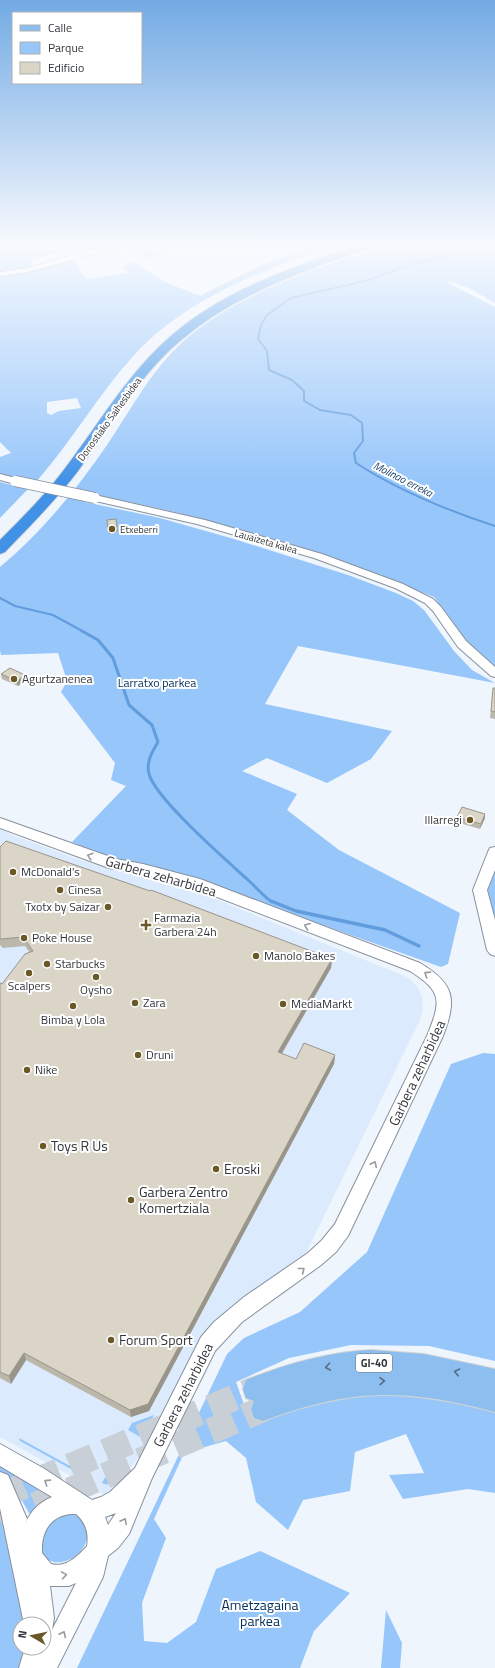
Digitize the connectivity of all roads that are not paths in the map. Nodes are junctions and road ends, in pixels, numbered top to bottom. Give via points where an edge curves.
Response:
1 (184, 325) edge
2 (193, 325) edge
3 (0, 477) edge
4 (0, 538) edge
5 (0, 549) edge
6 (495, 673) edge
7 (0, 823) edge
8 (495, 852) edge
9 (495, 950) edge
10 (495, 1381) edge
11 (495, 1400) edge
12 (0, 1454) edge
13 (144, 1471) junction
14 (0, 1483) edge
15 (84, 1507) junction
16 (12, 1512) junction
17 (98, 1550) junction
18 (32, 1553) junction
19 (34, 1616) edge
20 (43, 1616) edge
21 (36, 1657) edge

1 - 4 highway, Donostiako Saihesbidea via 142,362 62,469
2 - 5 highway, Donostiako Saihesbidea via 159,354 138,378 51,495
3 - 6 street, Lauaizeta kalea, bridge via 167,512 324,558 399,586 429,601 462,644
13 -> 7 street, Garbera zeharbidea via 208,1344 217,1332 269,1290 316,1259 343,1228 443,1018 446,1006 444,995 431,976 415,967 208,888 143,869 114,864
8 - 9 street via 480,890
10 -> 11 main road, GI-40 via 441,1368 410,1364 352,1363 301,1374 259,1399 287,1399 334,1386 385,1381 419,1383
15 -> 12 street
13 - 15 street, Garbera zeharbidea via 115,1502 103,1509
17 -> 13 street, Garbera zeharbidea via 121,1526
14 - 16 street
15 - 17 street via 97,1525
15 - 18 street via 61,1504 44,1514 37,1523
16 - 18 street
16 - 19 street
18 -> 17 street via 44,1573 55,1576 69,1575 87,1563
21 -> 17 street via 95,1569
18 - 20 street via 42,1598

